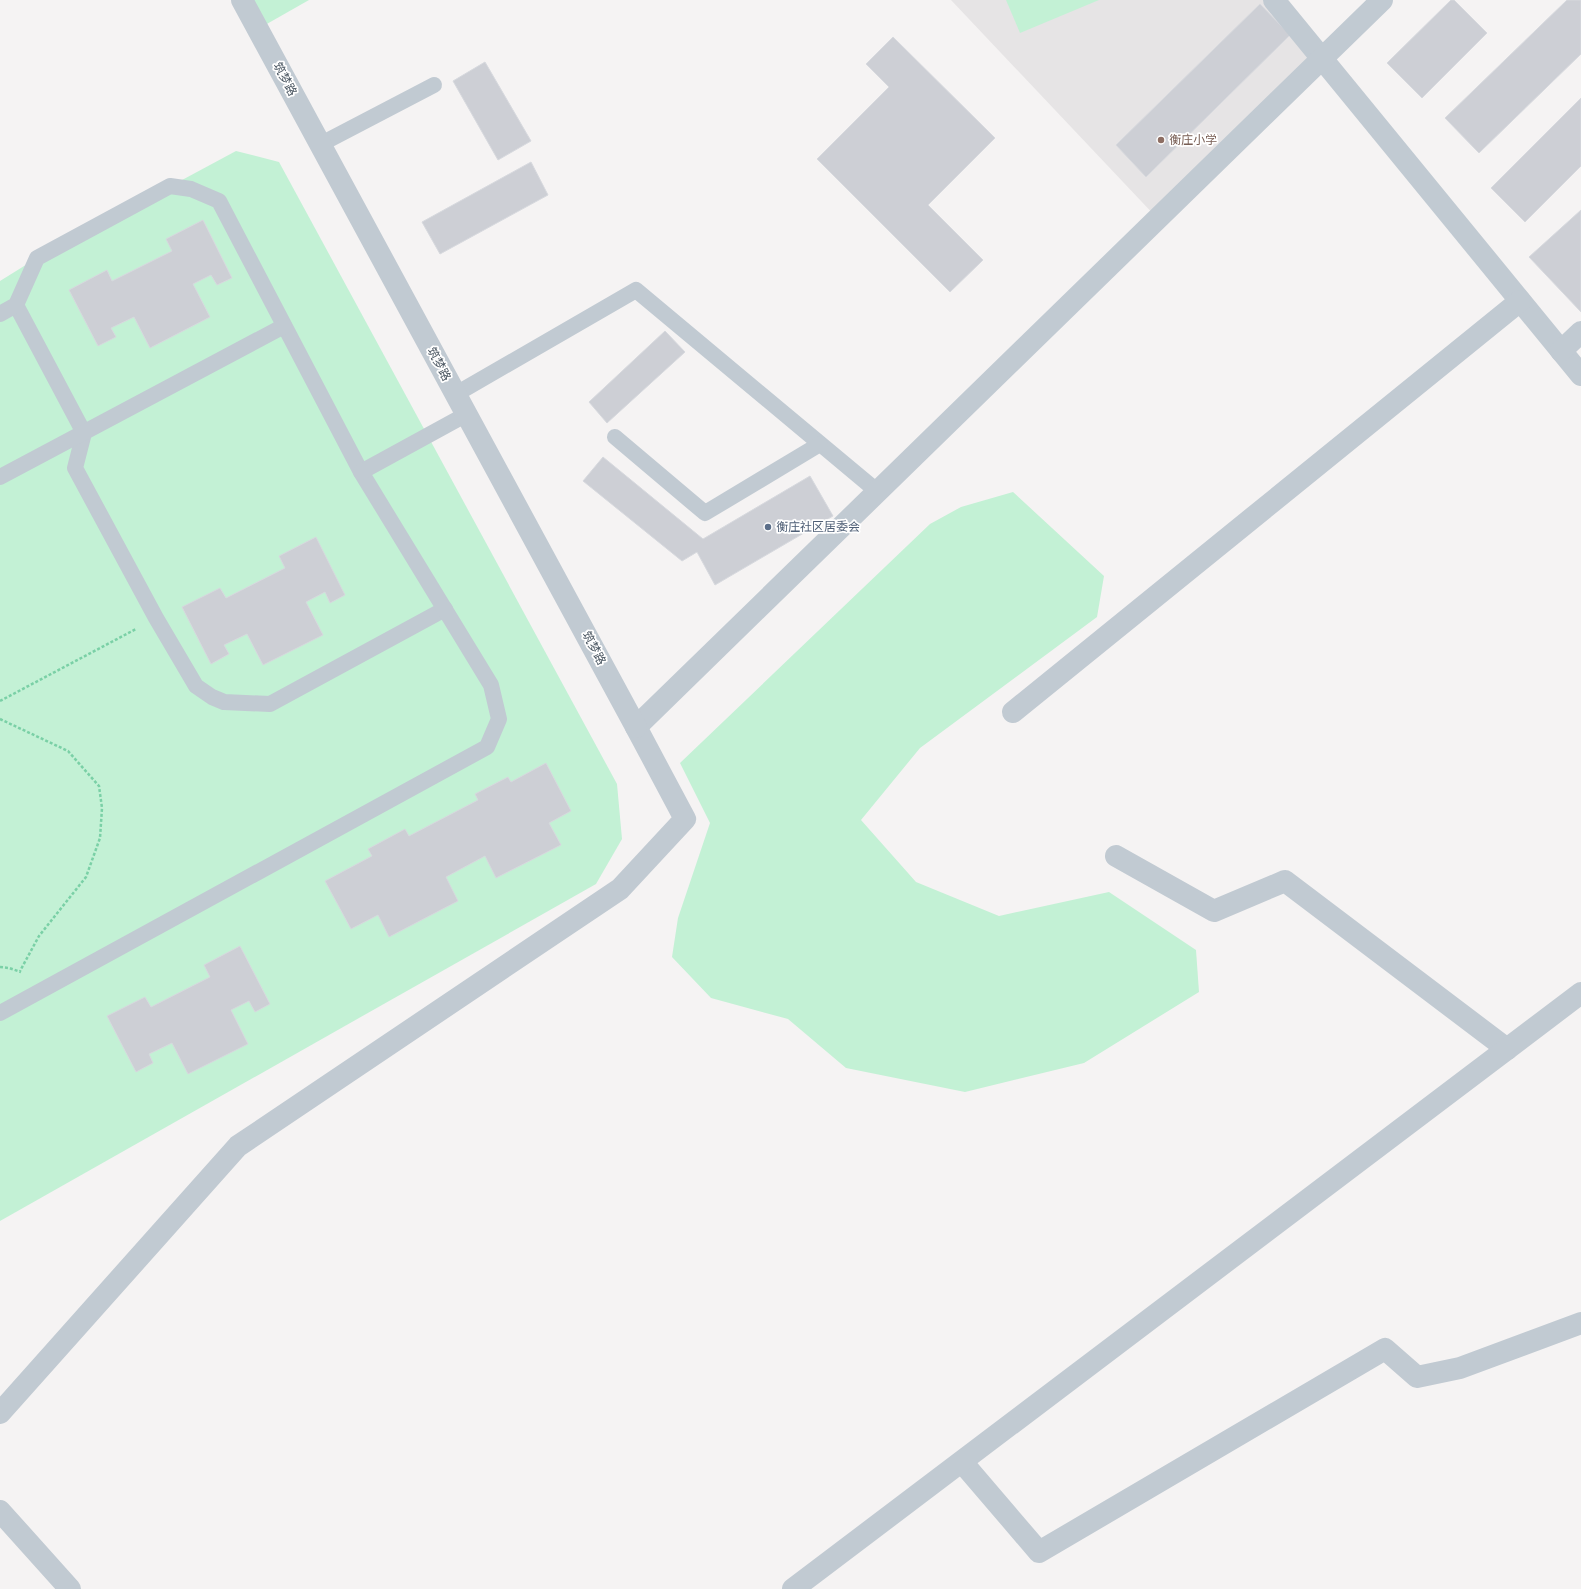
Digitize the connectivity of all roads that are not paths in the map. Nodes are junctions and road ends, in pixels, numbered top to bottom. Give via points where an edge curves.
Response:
1 (242, 0) edge
2 (1274, 0) edge
3 (1382, 0) edge
4 (1322, 60) junction
5 (434, 85) dead end
6 (321, 144) junction
7 (1520, 301) junction
8 (16, 305) junction
9 (0, 314) edge
10 (284, 326) junction
11 (1581, 332) edge
12 (1561, 350) junction
13 (1581, 375) edge
14 (456, 394) junction
15 (467, 414) junction
16 (84, 433) junction
17 (615, 437) dead end
18 (820, 444) junction
19 (361, 472) junction
20 (0, 477) edge
21 (878, 492) junction
22 (445, 609) junction
23 (1013, 712) dead end
24 (636, 727) junction
25 (1116, 856) dead end
26 (1581, 993) edge
27 (0, 1013) edge
28 (1507, 1050) junction
29 (1581, 1323) edge
30 (0, 1413) edge
31 (962, 1462) junction
32 (0, 1511) edge
33 (70, 1589) edge
34 (793, 1589) edge

1 - 6 street, 筑梦路
2 - 4 street
3 - 4 street
4 - 7 street
4 - 21 street
5 - 6 lane
6 - 14 street, 筑梦路
7 - 12 street
7 - 23 street
8 - 9 lane
8 - 10 lane via 37,258 170,186 191,189 219,202
8 - 16 lane
10 - 16 lane
10 - 19 lane
11 - 12 street
12 - 13 street
14 - 15 street, 筑梦路
14 - 18 lane via 636,290
15 - 19 lane
15 - 24 street, 筑梦路
16 - 20 lane
16 - 22 lane via 75,468 196,686 212,698 224,702 270,704
17 - 18 lane via 706,513
18 - 21 lane
19 - 22 lane
21 - 24 street
22 - 27 lane via 491,684 499,719 488,746
24 - 30 street, 筑梦路 via 685,819 620,889 238,1146
25 - 28 street via 1214,911 1285,881
26 - 28 street
28 - 31 street
29 - 31 street via 1460,1368 1417,1377 1385,1349 1038,1552
31 - 34 street
32 - 33 street

